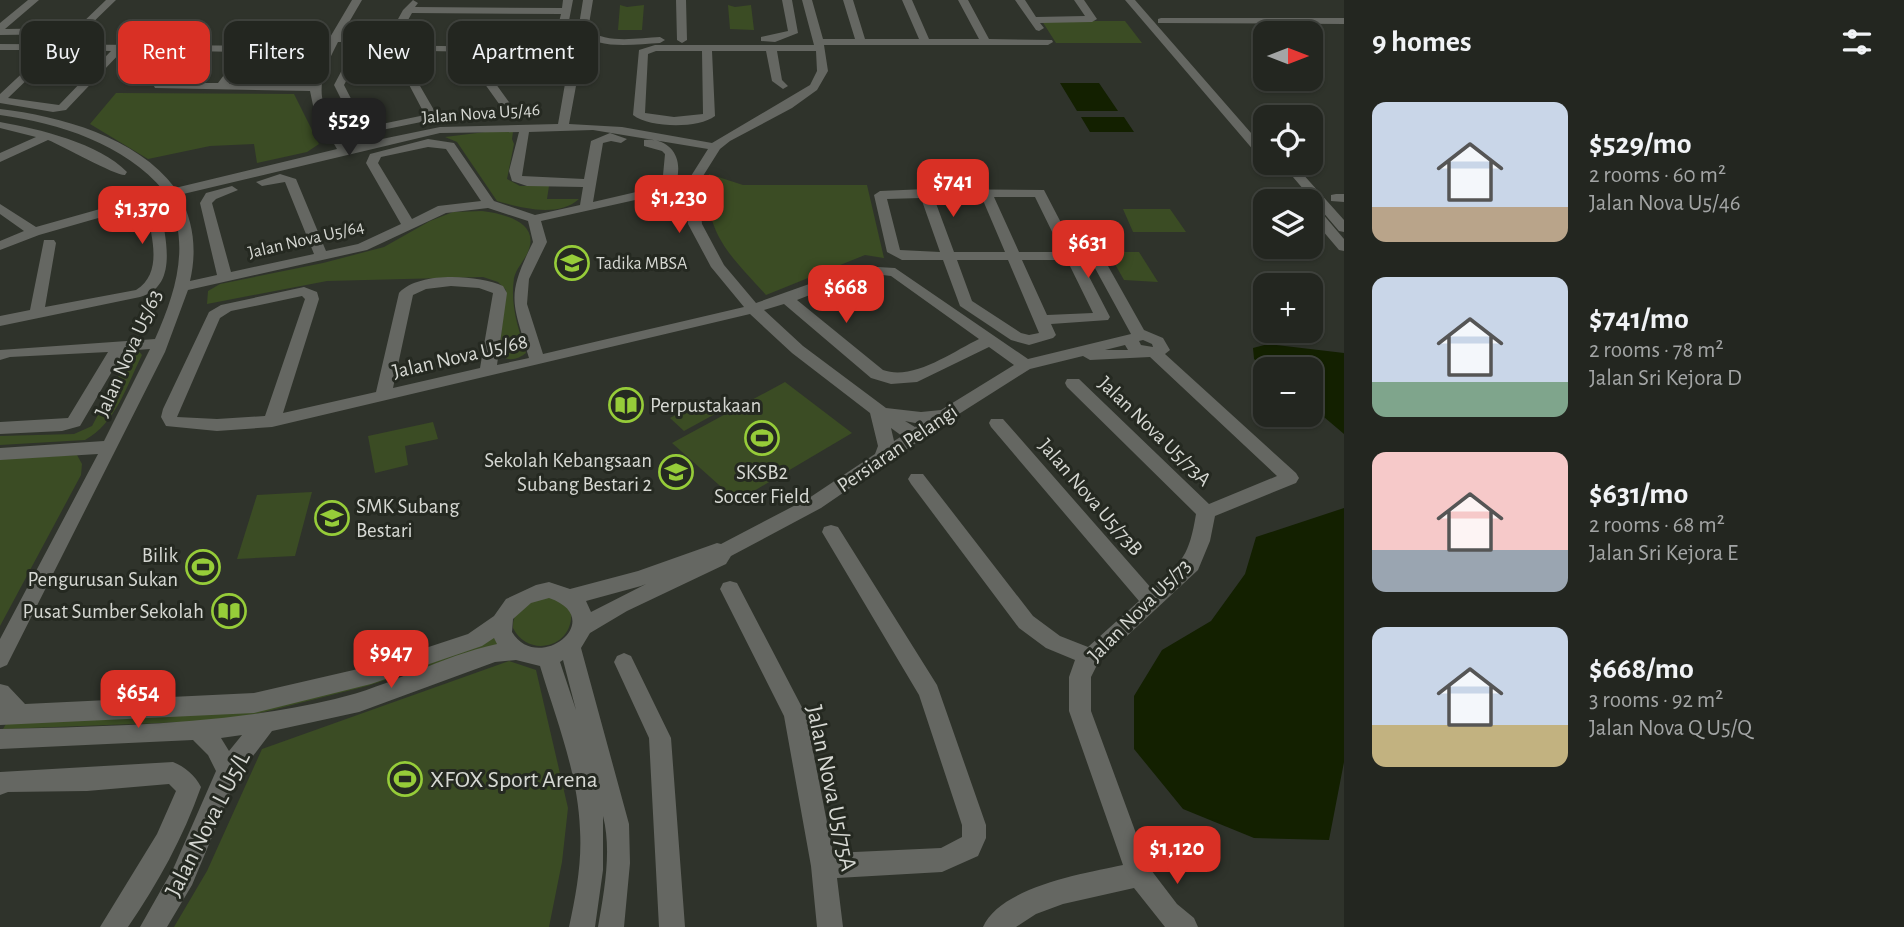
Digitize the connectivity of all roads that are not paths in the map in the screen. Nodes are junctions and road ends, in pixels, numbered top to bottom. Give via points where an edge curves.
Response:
1 (34, 0) edge
2 (111, 0) edge
3 (357, 0) edge
4 (416, 0) edge
5 (568, 0) edge
6 (588, 0) edge
7 (681, 0) edge
8 (787, 0) edge
9 (807, 0) edge
10 (848, 0) edge
11 (907, 0) edge
12 (963, 0) edge
13 (1020, 0) edge
14 (1079, 0) edge
15 (1130, 0) edge
16 (1143, 0) edge
17 (408, 10) junction
18 (566, 11) junction
19 (1034, 20) junction
20 (402, 21) edge
21 (1161, 21) junction
22 (1344, 21) edge
23 (0, 30) edge
24 (334, 39) junction
25 (343, 39) edge
26 (434, 39) edge
27 (682, 40) junction
28 (861, 42) junction
29 (925, 42) junction
30 (986, 42) junction
31 (818, 45) junction
32 (0, 47) edge
33 (21, 47) edge
34 (424, 48) joint
35 (707, 48) junction
36 (771, 48) junction
37 (118, 50) edge
38 (104, 65) edge
39 (21, 80) edge
40 (224, 83) edge
41 (85, 84) edge
42 (158, 84) edge
43 (290, 84) edge
44 (491, 84) edge
45 (571, 84) edge
46 (783, 86) dead end
47 (220, 88) junction
48 (288, 88) junction
49 (315, 88) junction
50 (0, 112) edge
51 (511, 113) dead end
52 (1253, 124) edge
53 (0, 125) edge
54 (563, 126) junction
55 (524, 133) dead end
56 (47, 136) junction
57 (336, 137) junction
58 (727, 138) junction
59 (689, 142) junction
60 (1253, 142) edge
61 (372, 144) junction
62 (714, 147) junction
63 (344, 150) junction
64 (321, 157) junction
65 (0, 158) edge
66 (705, 160) junction
67 (121, 172) dead end
68 (1281, 175) edge
69 (1297, 175) edge
70 (590, 183) junction
71 (200, 186) junction
72 (1294, 189) edge
73 (926, 193) junction
74 (986, 193) junction
75 (171, 194) junction
76 (489, 204) junction
77 (149, 206) junction
78 (586, 207) junction
79 (0, 208) edge
80 (533, 219) junction
81 (1323, 223) edge
82 (408, 224) junction
83 (1344, 229) edge
84 (34, 232) junction
85 (49, 243) dead end
86 (1103, 243) dead end
87 (0, 246) edge
88 (1344, 247) edge
89 (1075, 255) junction
90 (948, 256) junction
91 (1013, 256) junction
92 (322, 257) junction
93 (225, 278) junction
94 (182, 286) junction
95 (744, 296) junction
96 (781, 301) junction
97 (37, 313) junction
98 (735, 314) junction
99 (761, 315) junction
100 (1041, 320) junction
101 (0, 321) edge
102 (1135, 337) junction
103 (988, 341) junction
104 (159, 344) junction
105 (118, 347) junction
106 (1149, 353) junction
107 (0, 355) edge
108 (1073, 355) junction
109 (537, 359) junction
110 (1025, 365) junction
111 (488, 371) junction
112 (1073, 383) dead end
113 (383, 396) junction
114 (878, 411) junction
115 (944, 415) junction
116 (272, 421) junction
117 (997, 423) dead end
118 (0, 428) edge
119 (915, 436) junction
120 (110, 447) junction
121 (0, 454) edge
122 (882, 459) junction
123 (917, 479) dead end
124 (1206, 512) junction
125 (831, 532) dead end
126 (724, 551) junction
127 (730, 589) dead end
128 (571, 597) junction
129 (1151, 601) junction
130 (503, 621) junction
131 (567, 643) junction
132 (516, 651) junction
133 (1091, 657) junction
134 (0, 659) edge
135 (624, 662) dead end
136 (0, 693) edge
137 (10, 715) edge
138 (264, 724) junction
139 (198, 731) junction
140 (1, 739) edge
141 (228, 770) junction
142 (0, 784) edge
143 (823, 866) junction
144 (1139, 874) junction
145 (1001, 925) edge
146 (113, 927) edge
147 (153, 927) edge
148 (582, 927) edge
149 (611, 927) edge
150 (673, 927) edge
151 (830, 927) edge
152 (1185, 927) edge

1 - 23 street
2 - 23 street via 82,28 71,31
3 - 24 street
4 - 17 street
5 - 18 street
6 - 27 street via 583,31 592,39
7 - 27 street
8 - 27 street via 793,33 775,39
9 - 31 street
10 - 28 street
11 - 29 street
12 - 30 street
13 - 19 street
14 - 19 street via 1092,19
15 - 60 street
16 - 21 street
17 - 18 street
17 - 20 street
18 - 26 street via 561,36 554,39
19 - 30 street via 1048,42
21 - 22 street
21 - 52 street
24 - 25 street
24 - 49 street
28 - 29 street
28 - 31 street
29 - 30 street
31 - 36 street
31 - 58 street via 823,71 808,93
32 - 33 street
34 - 34 street via 373,48 356,53 339,85 360,127 427,120 432,114 411,79
35 - 35 street via 710,114 703,119 639,115 647,48
35 - 36 street
36 - 46 street via 777,81
37 - 38 street
39 - 41 street via 0,100 62,108
40 - 47 street
42 - 47 street
43 - 48 street
44 - 51 street
45 - 54 street
47 - 48 street
48 - 49 street
49 - 57 street via 317,103
50 - 75 street via 66,125 108,144
53 - 56 street
54 - 59 street, Jalan Nova U5/46
54 - 61 street, Jalan Nova U5/46 via 459,128
55 - 70 street via 516,177 527,182
56 - 65 street
56 - 67 street via 86,151
57 - 61 street
57 - 63 street
57 - 64 street
58 - 59 street
58 - 62 street
59 - 62 street, Jalan Nova U5/46
59 - 66 street
61 - 63 street, Jalan Nova U5/46
62 - 66 street
63 - 64 street, Jalan Nova U5/46
64 - 71 street, Jalan Nova U5/46
66 - 95 street via 691,187 696,232 703,248
68 - 72 street
69 - 83 street
70 - 78 street
70 - 78 street via 601,139 650,143 671,154 667,189
71 - 75 street
71 - 75 street via 181,186
73 - 74 street
73 - 90 street
73 - 90 street via 880,195 896,254
74 - 89 street via 1040,193
74 - 91 street
75 - 77 street
75 - 77 street via 166,202
75 - 94 street, Jalan Nova U5/63 via 187,236
76 - 80 street, Jalan Nova U5/64
76 - 82 street, Jalan Nova U5/64 via 443,209
76 - 82 street via 450,146 428,143 376,154 372,163
77 - 84 street
77 - 97 street via 161,255 151,288
78 - 80 street
79 - 84 street
80 - 109 street via 540,240 522,279 520,304
81 - 88 street
82 - 92 street, Jalan Nova U5/64 via 365,246
84 - 87 street
85 - 97 street
86 - 102 street via 1090,248
89 - 91 street
89 - 100 street via 1102,319
90 - 91 street
90 - 100 street via 965,303 1029,340 1048,335
91 - 100 street
92 - 93 street, Jalan Nova U5/64
92 - 93 street via 290,179 276,179 207,199
93 - 94 street, Jalan Nova U5/64
94 - 104 street, Jalan Nova U5/63
95 - 96 street
95 - 98 street
95 - 99 street
96 - 99 street
96 - 103 street via 866,269 889,270
96 - 103 street via 877,374 891,379 911,378
97 - 101 street
98 - 99 street
98 - 109 street, Jalan Nova U5/68
99 - 114 street via 806,358
102 - 106 street via 1158,341 1162,350
102 - 108 street
103 - 110 street
104 - 105 street
104 - 120 street, Jalan Nova U5/63
105 - 107 street
105 - 118 street via 74,422
106 - 108 street
106 - 124 street via 1290,478
108 - 110 street, Persiaran Pelangi
109 - 111 street, Jalan Nova U5/68
110 - 115 street, Persiaran Pelangi
111 - 113 street, Jalan Nova U5/68
111 - 113 street via 498,289 483,283 418,285 406,293
112 - 124 street, Jalan Nova U5/73A
113 - 116 street, Jalan Nova U5/68
114 - 115 street via 904,417
114 - 119 street
114 - 122 street via 887,446
115 - 119 street, Persiaran Pelangi
116 - 116 street, Jalan Nova U5/68 via 217,425 172,422 169,417 214,315 226,308 309,293 312,299
117 - 129 street, Jalan Nova U5/73B
119 - 122 street, Persiaran Pelangi
120 - 121 street
120 - 134 street, Jalan Nova U5/63
122 - 126 street, Persiaran Pelangi via 815,503
123 - 133 street via 1026,622 1054,642
124 - 129 street, Jalan Nova U5/73 via 1191,565
125 - 143 street via 929,692 974,825 974,838 960,855 943,860
126 - 128 street, Persiaran Pelangi via 713,550 641,578
126 - 131 street, Persiaran Pelangi via 719,559 620,605
127 - 143 street, Jalan Nova U5/75A via 795,715
128 - 130 street via 549,590 524,595 507,610
128 - 131 street via 580,607
129 - 133 street, Jalan Nova U5/73
130 - 132 street via 507,642
130 - 137 street via 475,640 371,675 254,703
131 - 132 street via 537,657
131 - 148 street via 582,772 592,815 592,860
131 - 149 street via 617,824 618,877
132 - 138 street via 487,654 404,687
133 - 144 street, Jalan Nova U5/73 via 1080,677 1080,711
135 - 150 street via 660,738
136 - 137 street
138 - 139 street
138 - 141 street, Jalan Nova L U5/L
139 - 140 street
139 - 141 street via 216,748
141 - 147 street, Jalan Nova L U5/L via 183,876
142 - 146 street via 173,773 189,787 148,876
143 - 151 street, Jalan Nova U5/75A
144 - 145 street via 1060,892 1021,907
144 - 152 street, Jalan Nova U5/73 via 1168,913

